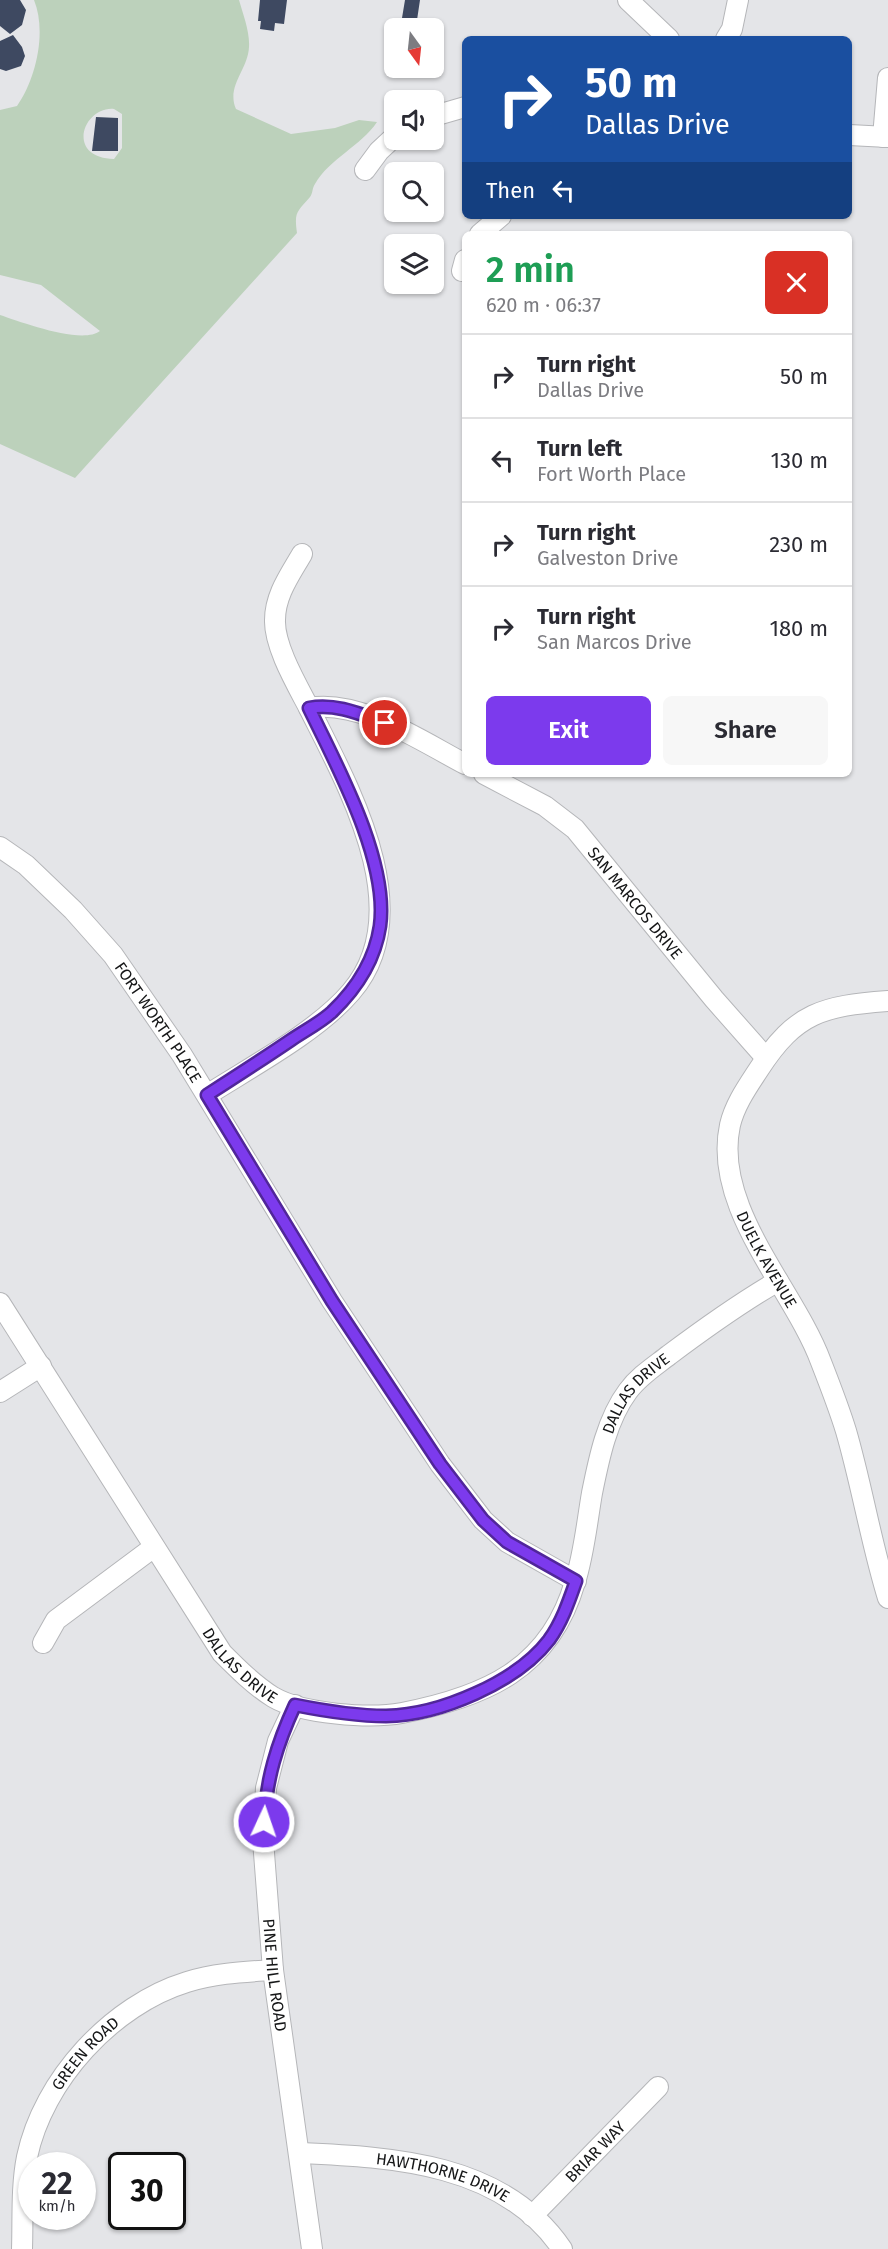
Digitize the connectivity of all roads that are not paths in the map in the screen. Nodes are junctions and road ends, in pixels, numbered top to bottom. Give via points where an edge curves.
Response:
1 (628, 0) edge
2 (738, 0) edge
3 (666, 36) edge
4 (728, 36) edge
5 (888, 78) edge
6 (462, 108) edge
7 (444, 113) edge
8 (852, 135) edge
9 (886, 137) edge
10 (384, 146) edge
11 (365, 170) dead end
12 (498, 219) edge
13 (484, 231) edge
14 (302, 554) dead end
15 (309, 708) junction
16 (462, 762) edge
17 (490, 777) edge
18 (0, 847) edge
19 (888, 1001) edge
20 (766, 1058) junction
21 (207, 1095) junction
22 (778, 1281) junction
23 (0, 1302) edge
24 (41, 1366) junction
25 (0, 1392) edge
26 (154, 1547) junction
27 (576, 1581) junction
28 (888, 1598) edge
29 (43, 1643) dead end
30 (295, 1705) junction
31 (273, 1970) junction
32 (658, 2087) dead end
33 (300, 2152) junction
34 (532, 2216) junction
35 (22, 2249) edge
36 (312, 2249) edge
37 (562, 2249) edge

1 - 3 street
2 - 4 street
5 - 9 street
6 - 7 street
8 - 9 street
10 - 11 street
12 - 13 street
14 - 15 street via 276,600 274,623
15 - 16 street via 324,705 349,710 385,723
15 - 21 street via 350,792 366,835 379,891 380,926 357,985 330,1014
17 - 20 street, SAN MARCOS DRIVE via 545,806 575,828
18 - 21 street, FORT WORTH PLACE via 26,865 113,955
19 - 20 street, DUELK AVENUE via 844,1004 809,1016 790,1028
20 - 22 street, DUELK AVENUE via 730,1124 727,1156 746,1221
21 - 27 street, FORT WORTH PLACE via 332,1301 447,1473 483,1520 507,1542
22 - 27 street, DALLAS DRIVE via 730,1309 643,1375 628,1391 598,1460
22 - 28 street, DUELK AVENUE via 820,1359 846,1431
23 - 24 street, DALLAS DRIVE
24 - 25 street
24 - 26 street, DALLAS DRIVE
26 - 29 street via 56,1620
26 - 30 street, DALLAS DRIVE via 222,1653 275,1698
27 - 30 street, DALLAS DRIVE via 549,1639 505,1679 471,1696 388,1716
30 - 31 street, PINE HILL ROAD via 278,1741 266,1788 263,1840
31 - 33 street, PINE HILL ROAD
31 - 35 street, GREEN ROAD via 215,1974 162,1991 107,2028 66,2071 48,2100 27,2156
32 - 34 street, BRIAR WAY
33 - 34 street, HAWTHORNE DRIVE via 376,2156 438,2167 505,2197
33 - 36 street, PINE HILL ROAD
34 - 37 street, HAWTHORNE DRIVE

